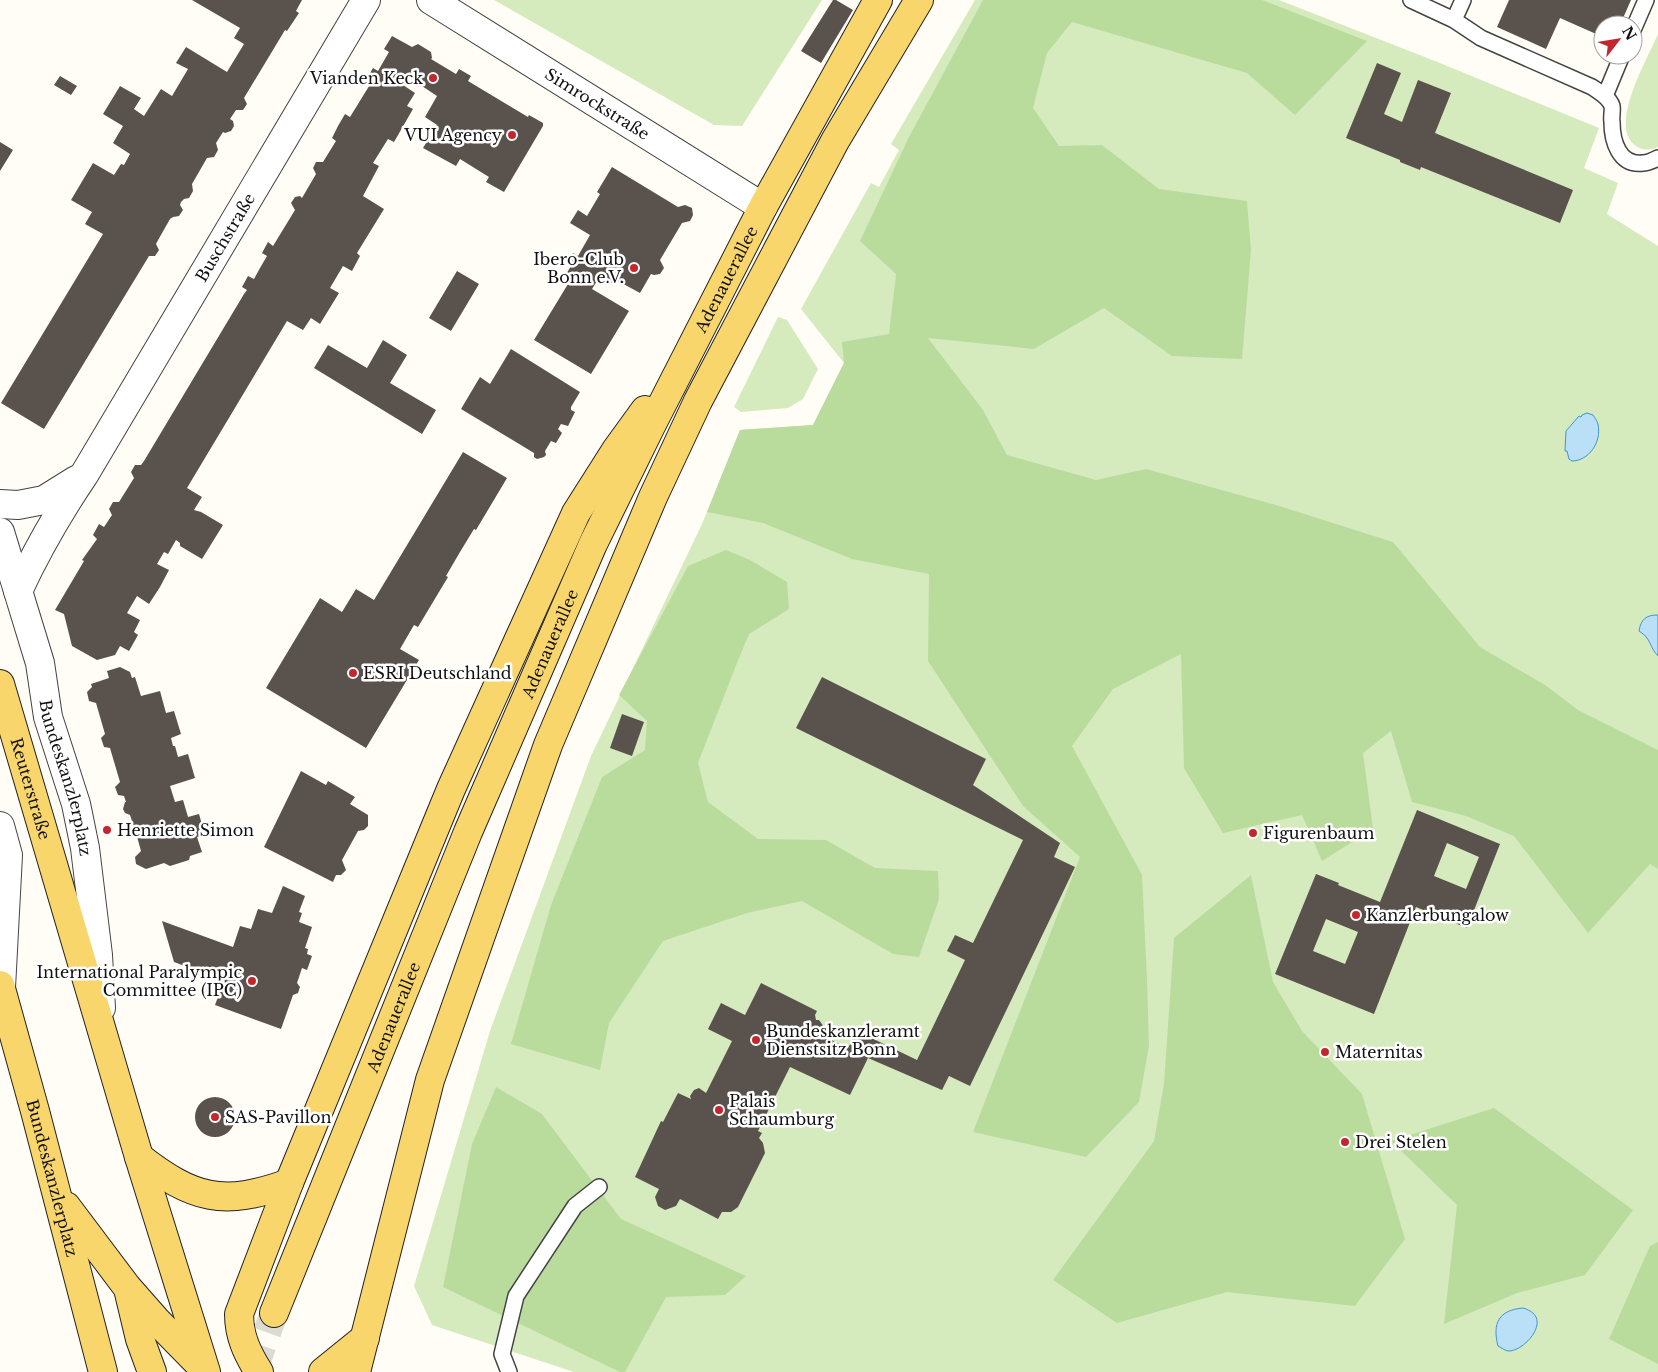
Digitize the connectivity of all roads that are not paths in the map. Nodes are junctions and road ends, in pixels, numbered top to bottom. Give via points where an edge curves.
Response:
1 (366, 0) edge
2 (431, 0) edge
3 (878, 0) edge
4 (919, 0) edge
5 (1411, 0) edge
6 (1463, 0) edge
7 (1646, 0) edge
8 (1640, 15) edge
9 (1454, 20) junction
10 (1618, 65) edge
11 (1605, 96) junction
12 (1658, 158) edge
13 (763, 207) junction
14 (681, 367) junction
15 (84, 475) junction
16 (0, 504) edge
17 (0, 532) edge
18 (18, 591) junction
19 (0, 684) edge
20 (0, 826) edge
21 (53, 865) joint
22 (0, 986) edge
23 (102, 1030) junction
24 (138, 1156) junction
25 (289, 1183) junction
26 (599, 1187) dead end
27 (56, 1193) junction
28 (127, 1287) junction
29 (274, 1313) tunnel mouth
30 (364, 1338) junction
31 (206, 1371) edge
32 (104, 1372) edge
33 (152, 1372) edge
34 (259, 1372) edge
35 (323, 1372) edge
36 (356, 1372) edge
37 (509, 1372) edge

1 - 15 street, Buschstraße
2 - 13 street, Simrockstraße
3 - 13 main road, Adenauerallee
4 - 30 main road, Adenauerallee via 836,141 698,401 649,506 544,754 430,1080
5 - 9 lane
6 - 9 lane
7 - 8 lane
9 - 11 lane via 1482,38 1592,87
10 - 11 lane
11 - 12 lane via 1612,106 1614,143 1621,156 1643,163
13 - 14 main road, Adenauerallee
14 - 25 main road via 616,450 576,512 451,789
14 - 29 main road, Adenauerallee via 593,544 468,832
15 - 16 street, Buschstraße via 44,500 18,505
15 - 18 street, Buschstraße via 33,559
17 - 18 street, Bundeskanzlerplatz
18 - 23 street, Bundeskanzlerplatz via 40,663 48,717 76,804 85,848 98,955
19 - 21 main road, Reuterstraße
20 - 22 street via 8,855
21 - 23 main road, Bundeskanzlerplatz
22 - 27 main road, Bundeskanzlerplatz
23 - 24 main road, Bundeskanzlerplatz
24 - 25 main road via 179,1184 219,1197 244,1196
24 - 31 main road, Bundeskanzlerplatz
25 - 34 main road via 239,1314 242,1340
26 - 37 lane via 575,1206 516,1296 502,1354
27 - 28 main road
27 - 32 main road, Bundeskanzlerplatz
28 - 31 main road
28 - 33 main road
30 - 35 main road
30 - 36 main road

